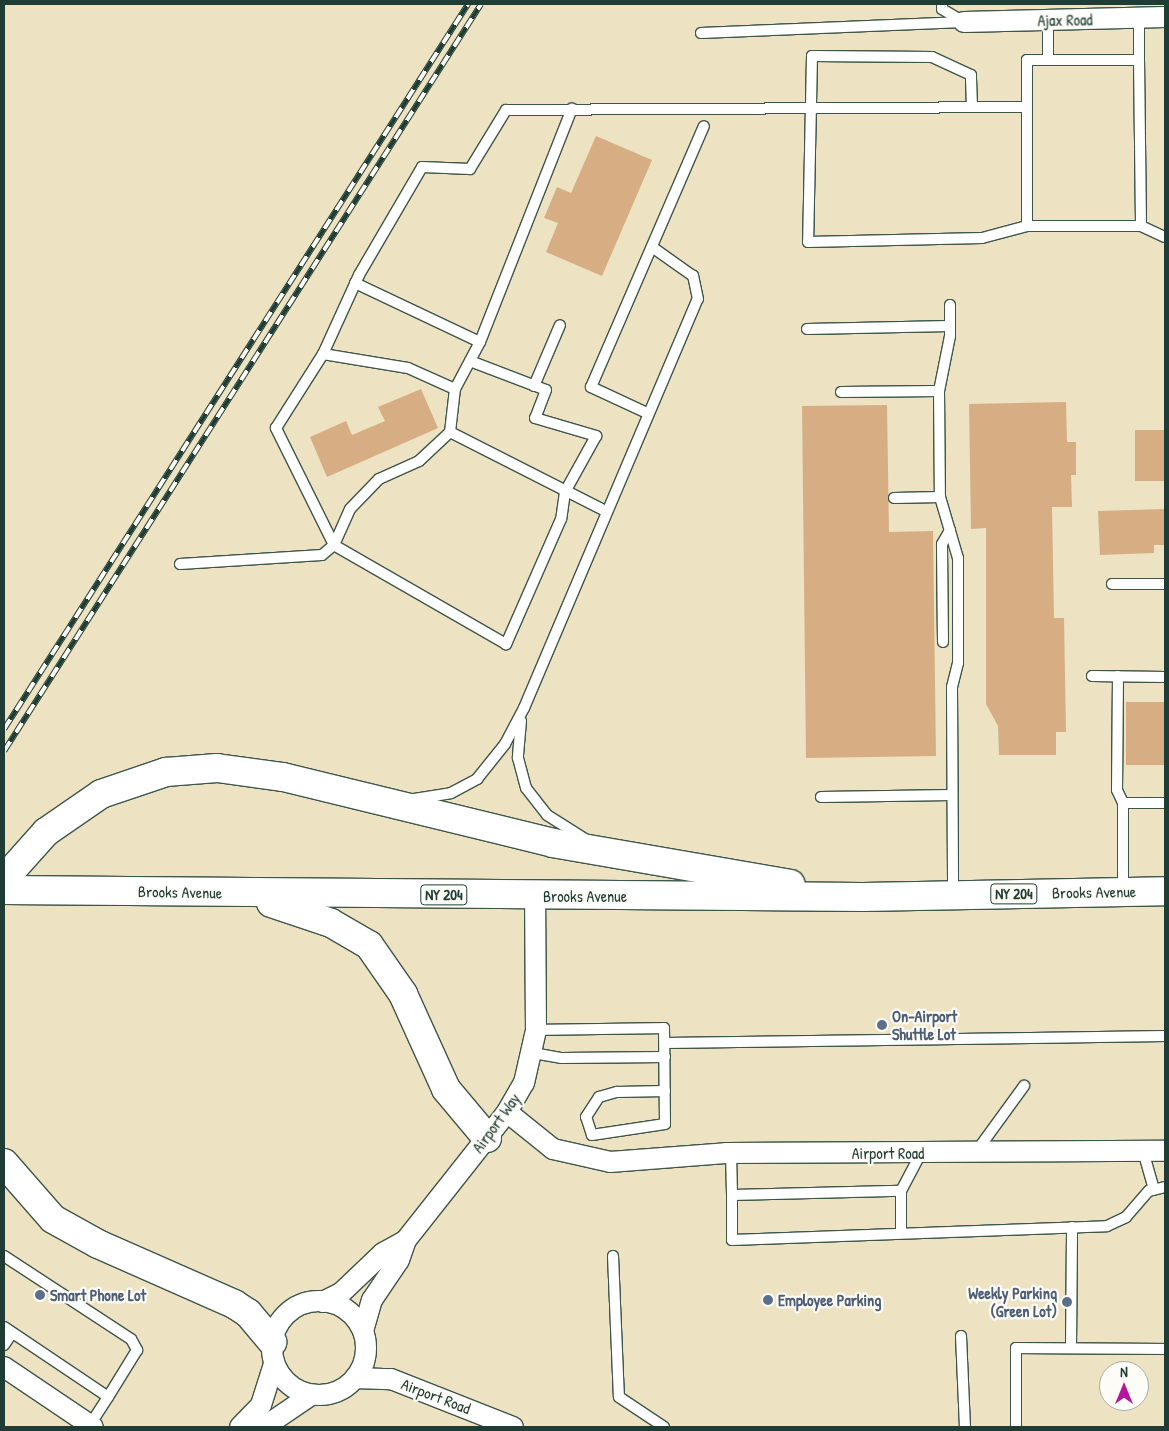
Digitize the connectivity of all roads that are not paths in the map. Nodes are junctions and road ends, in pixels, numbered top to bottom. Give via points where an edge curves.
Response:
1 (942, 4) edge
2 (1165, 17) edge
3 (1139, 18) junction
4 (1048, 20) junction
5 (964, 22) junction
6 (700, 33) dead end
7 (1048, 60) junction
8 (1140, 60) junction
9 (972, 107) junction
10 (1027, 107) junction
11 (572, 108) junction
12 (811, 108) junction
13 (704, 126) dead end
14 (1027, 226) junction
15 (1141, 226) junction
16 (1165, 237) edge
17 (652, 247) junction
18 (355, 283) junction
19 (950, 305) dead end
20 (560, 325) dead end
21 (950, 326) junction
22 (807, 329) dead end
23 (480, 342) junction
24 (323, 354) junction
25 (470, 361) junction
26 (534, 386) junction
27 (455, 389) junction
28 (939, 391) junction
29 (840, 392) dead end
30 (647, 413) junction
31 (450, 432) junction
32 (565, 492) junction
33 (940, 497) junction
34 (894, 498) dead end
35 (606, 511) junction
36 (950, 530) junction
37 (334, 544) junction
38 (180, 564) dead end
39 (1112, 584) dead end
40 (1165, 584) edge
41 (943, 642) dead end
42 (1092, 676) dead end
43 (1118, 676) junction
44 (1165, 677) edge
45 (524, 708) junction
46 (952, 795) junction
47 (356, 796) junction
48 (821, 797) dead end
49 (1123, 803) junction
50 (1165, 803) edge
51 (639, 858) junction
52 (4, 879) edge
53 (4, 890) edge
54 (1165, 890) edge
55 (1122, 891) junction
56 (216, 893) junction
57 (953, 895) junction
58 (535, 896) junction
59 (863, 897) junction
60 (536, 1030) junction
61 (1165, 1036) edge
62 (664, 1043) junction
63 (533, 1054) junction
64 (664, 1057) junction
65 (1024, 1086) dead end
66 (665, 1091) junction
67 (507, 1112) junction
68 (486, 1138) junction
69 (1143, 1151) junction
70 (1165, 1151) edge
71 (976, 1152) junction
72 (921, 1153) junction
73 (731, 1154) junction
74 (4, 1163) edge
75 (1165, 1188) edge
76 (1154, 1189) junction
77 (901, 1191) junction
78 (732, 1195) junction
79 (1072, 1227) junction
80 (901, 1234) junction
81 (406, 1240) junction
82 (4, 1256) edge
83 (613, 1256) dead end
84 (323, 1302) junction
85 (8, 1330) edge
86 (363, 1331) junction
87 (961, 1336) dead end
88 (4, 1345) edge
89 (1071, 1348) junction
90 (1165, 1349) edge
91 (273, 1353) junction
92 (4, 1367) edge
93 (355, 1378) junction
94 (311, 1395) junction
95 (108, 1396) junction
96 (91, 1426) edge
97 (240, 1427) edge
98 (264, 1427) edge
99 (513, 1427) edge
100 (664, 1427) edge
101 (965, 1427) edge
102 (1016, 1427) edge

1 - 5 lane via 942,9
2 - 3 street, Ajax Road
3 - 4 street, Ajax Road
3 - 8 lane
4 - 5 street, Ajax Road
4 - 7 lane
5 - 6 lane
7 - 8 lane
7 - 10 lane via 1027,60
8 - 15 lane
9 - 10 lane
9 - 12 lane
9 - 12 lane via 971,75 932,57 812,56
10 - 14 lane
11 - 12 lane
11 - 18 lane via 506,110 470,169 422,167
11 - 23 lane
12 - 14 lane via 808,242 982,238
13 - 17 lane
14 - 15 lane
15 - 16 lane
17 - 30 lane via 688,269 699,291
17 - 30 lane via 591,387
18 - 23 lane
18 - 24 lane
19 - 21 lane
20 - 26 lane
21 - 22 lane
21 - 28 lane
23 - 25 lane
24 - 27 lane via 408,368
24 - 37 lane via 276,428
25 - 26 lane
25 - 27 lane
26 - 32 lane via 546,390 535,418 596,436
27 - 31 lane
28 - 29 lane
28 - 33 lane
30 - 35 lane
31 - 32 lane
31 - 37 lane via 419,462 379,479 350,509
32 - 35 lane
32 - 37 lane via 560,519 506,644
33 - 34 lane
33 - 36 lane
35 - 45 lane
36 - 41 lane via 942,544
36 - 46 lane via 958,567 958,662 952,687
37 - 38 lane via 322,555
39 - 40 lane
42 - 43 lane
43 - 44 lane
43 - 49 lane via 1117,790
45 - 47 lane via 494,760 461,789 420,798
45 - 51 lane via 519,766 535,802 577,835
46 - 48 lane
46 - 57 lane
47 - 51 main road via 515,836
47 - 52 main road via 250,771 200,768 126,784 69,814 34,844
49 - 50 lane
49 - 55 lane
51 - 59 main road
53 - 56 main road, Brooks Avenue / NY 204
54 - 55 main road, Brooks Avenue / NY 204
55 - 57 main road, Brooks Avenue / NY 204
56 - 58 main road, Brooks Avenue / NY 204
56 - 68 main road via 296,910 360,936 395,980 446,1089
57 - 59 main road, Brooks Avenue / NY 204
58 - 59 main road, Brooks Avenue / NY 204
58 - 60 street, Airport Way
60 - 62 lane via 664,1028
60 - 63 street, Airport Way
61 - 62 lane
62 - 64 lane
63 - 64 lane via 561,1058
63 - 67 street, Airport Way via 524,1083
64 - 66 lane
65 - 71 lane
66 - 66 lane via 666,1124 599,1137 587,1131 587,1112 599,1097
67 - 68 street, Airport Way
67 - 73 street, Airport Road via 553,1150 610,1162
68 - 81 street, Airport Way
69 - 70 street, Airport Road
69 - 71 street, Airport Road
69 - 76 lane
71 - 72 street, Airport Road
72 - 73 street, Airport Road
72 - 77 lane
73 - 78 lane
74 - 91 main road via 52,1219 98,1244 248,1313
75 - 76 lane
76 - 79 lane via 1120,1222
77 - 78 lane
77 - 80 lane
78 - 80 lane via 732,1240
79 - 80 lane
79 - 89 lane
81 - 84 street, Airport Way via 383,1253 341,1293
81 - 86 street, Airport Way via 399,1260 372,1300
82 - 95 lane via 131,1339 137,1350
83 - 100 lane via 619,1396
84 - 86 street via 347,1311
84 - 91 street via 296,1308 284,1316
85 - 88 lane
85 - 95 lane
86 - 93 street via 365,1356
87 - 101 lane
89 - 90 lane
89 - 102 lane via 1016,1348
91 - 94 street via 288,1384
91 - 97 street via 261,1405
92 - 96 street
93 - 94 street via 335,1392
93 - 99 street, Airport Road via 391,1379
94 - 98 street
95 - 96 lane

